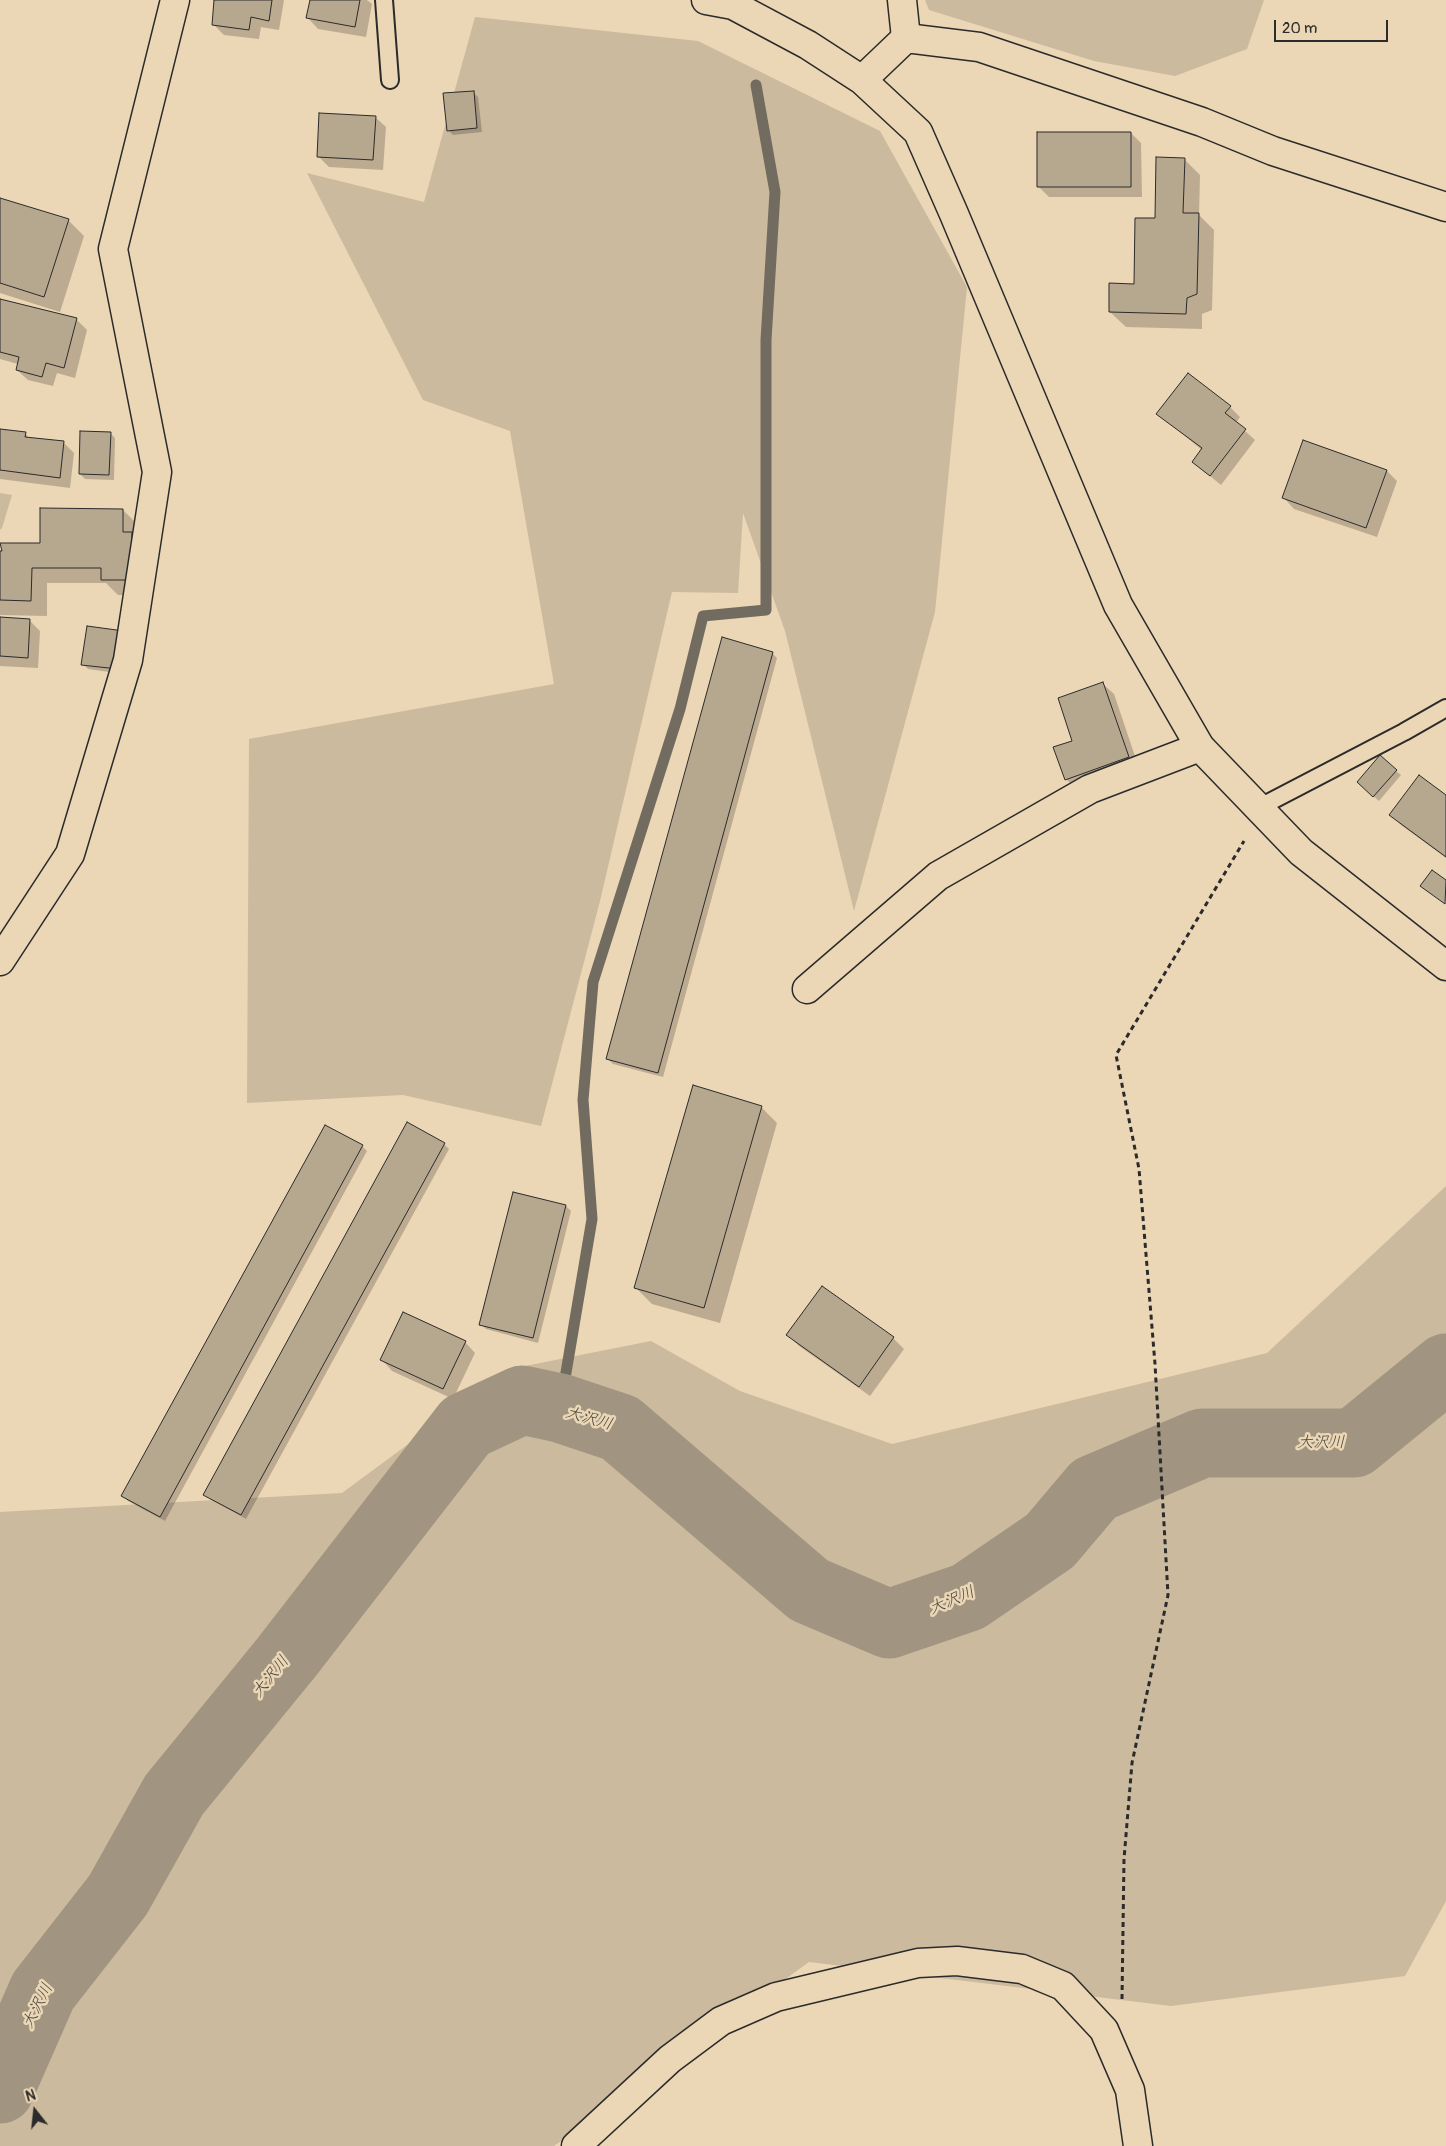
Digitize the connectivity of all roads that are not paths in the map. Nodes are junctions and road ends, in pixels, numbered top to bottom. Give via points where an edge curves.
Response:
1 (176, 0) edge
2 (384, 0) edge
3 (706, 0) edge
4 (902, 0) edge
5 (906, 38) junction
6 (390, 80) dead end
7 (862, 80) junction
8 (1446, 207) edge
9 (1446, 708) edge
10 (1200, 747) junction
11 (1258, 808) junction
12 (0, 961) edge
13 (1446, 966) edge
14 (807, 989) dead end
15 (576, 2146) edge
16 (1138, 2146) edge

1 - 12 street via 113,249 157,472 128,660 70,854
2 - 6 lane
3 - 7 street via 733,5 808,45
4 - 5 street
5 - 7 street
5 - 8 street via 979,47 1202,122 1273,151
7 - 10 street via 918,132 1118,605
9 - 11 lane
10 - 11 street
10 - 14 street via 1090,789 938,876
11 - 13 street via 1301,852
15 - 16 street via 670,2059 721,2021 776,1997 918,1963 957,1961 1022,1969 1062,1986 1104,2030 1130,2090

